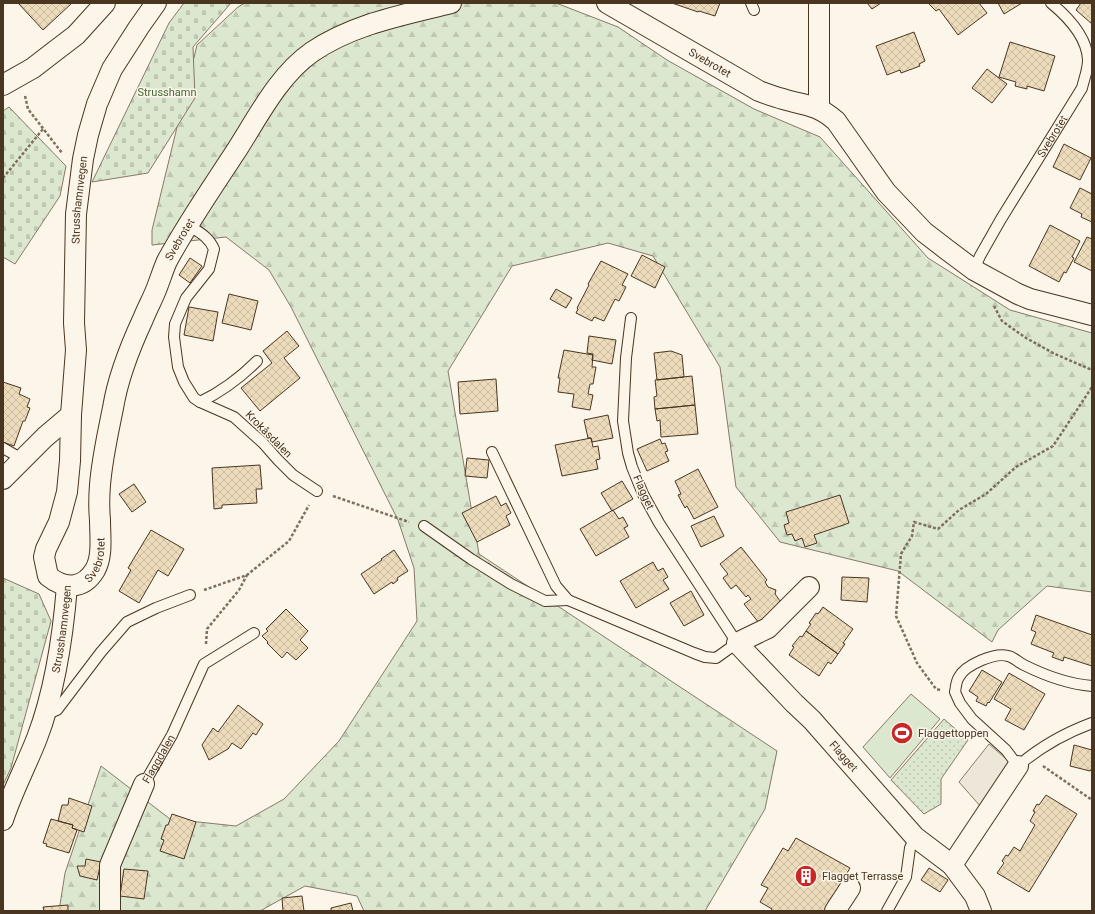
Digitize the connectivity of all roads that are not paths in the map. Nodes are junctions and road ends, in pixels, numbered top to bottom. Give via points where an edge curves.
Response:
1 (105, 3) edge
2 (156, 3) edge
3 (451, 3) edge
4 (607, 3) edge
5 (819, 3) edge
6 (1051, 3) edge
7 (3, 85) edge
8 (819, 109) junction
9 (188, 225) junction
10 (974, 270) junction
11 (1092, 315) edge
12 (632, 318) dead end
13 (257, 361) dead end
14 (200, 402) junction
15 (71, 415) junction
16 (3, 448) edge
17 (492, 452) dead end
18 (22, 458) junction
19 (3, 479) edge
20 (317, 491) road end
21 (424, 526) road end
22 (67, 586) junction
23 (809, 587) dead end
24 (190, 595) road end
25 (568, 600) junction
26 (254, 633) dead end
27 (737, 643) junction
28 (1092, 686) edge
29 (45, 715) junction
30 (1092, 723) edge
31 (1023, 761) junction
32 (144, 784) joint
33 (3, 820) edge
34 (915, 837) junction
35 (952, 865) junction
36 (850, 888) dead end
37 (110, 911) edge
38 (835, 911) edge
39 (887, 911) edge
40 (982, 911) edge

1 - 7 street via 76,35 33,68
2 - 15 street, Strusshamnvegen via 112,69 97,104 88,135 76,214 76,350
3 - 9 street, Svebrotet via 379,21 351,31 301,61 273,92
4 - 8 street, Svebrotet via 759,91
5 - 8 street
6 - 10 lane, Svebrotet via 1081,35 1086,47 1088,61 1082,88 1001,219
8 - 10 street, Svebrotet via 836,121 882,187 904,212
9 - 14 lane, Krokåsdalen via 206,237 214,249 209,269 186,298 175,324 178,367 194,398
9 - 22 street, Svebrotet via 161,275 122,370 114,400 100,485 101,543 95,570 77,585
10 - 11 street, Svebrotet via 1018,294
12 - 27 lane, Flagget via 626,358 623,421 632,467 658,523
13 - 14 lane via 227,388
14 - 20 lane, Krokåsdalen via 234,417 293,475
15 - 18 street
15 - 22 street, Strusshamnvegen via 67,492 59,522 44,557 48,576 56,583
16 - 18 lane
17 - 25 lane via 556,586
18 - 19 street
21 - 25 lane via 511,584 545,601
22 - 29 street, Strusshamnvegen via 61,643
23 - 27 street via 768,628
24 - 29 lane via 128,622 101,652 57,710
25 - 27 lane via 705,657 716,658
26 - 32 lane, Flaggdalen via 204,664 172,735
27 - 34 street, Flagget via 812,720
28 - 31 lane via 1056,679 1022,665 1008,656 980,660 958,677 955,692 972,719 1006,750
29 - 33 street, Strusshamnvegen
30 - 31 lane via 1070,731
31 - 35 street
32 - 37 street, Flaggdalen via 110,865
34 - 35 street, Flagget
34 - 39 lane via 910,848 906,877
35 - 40 street, Flagget via 975,896
36 - 38 street

